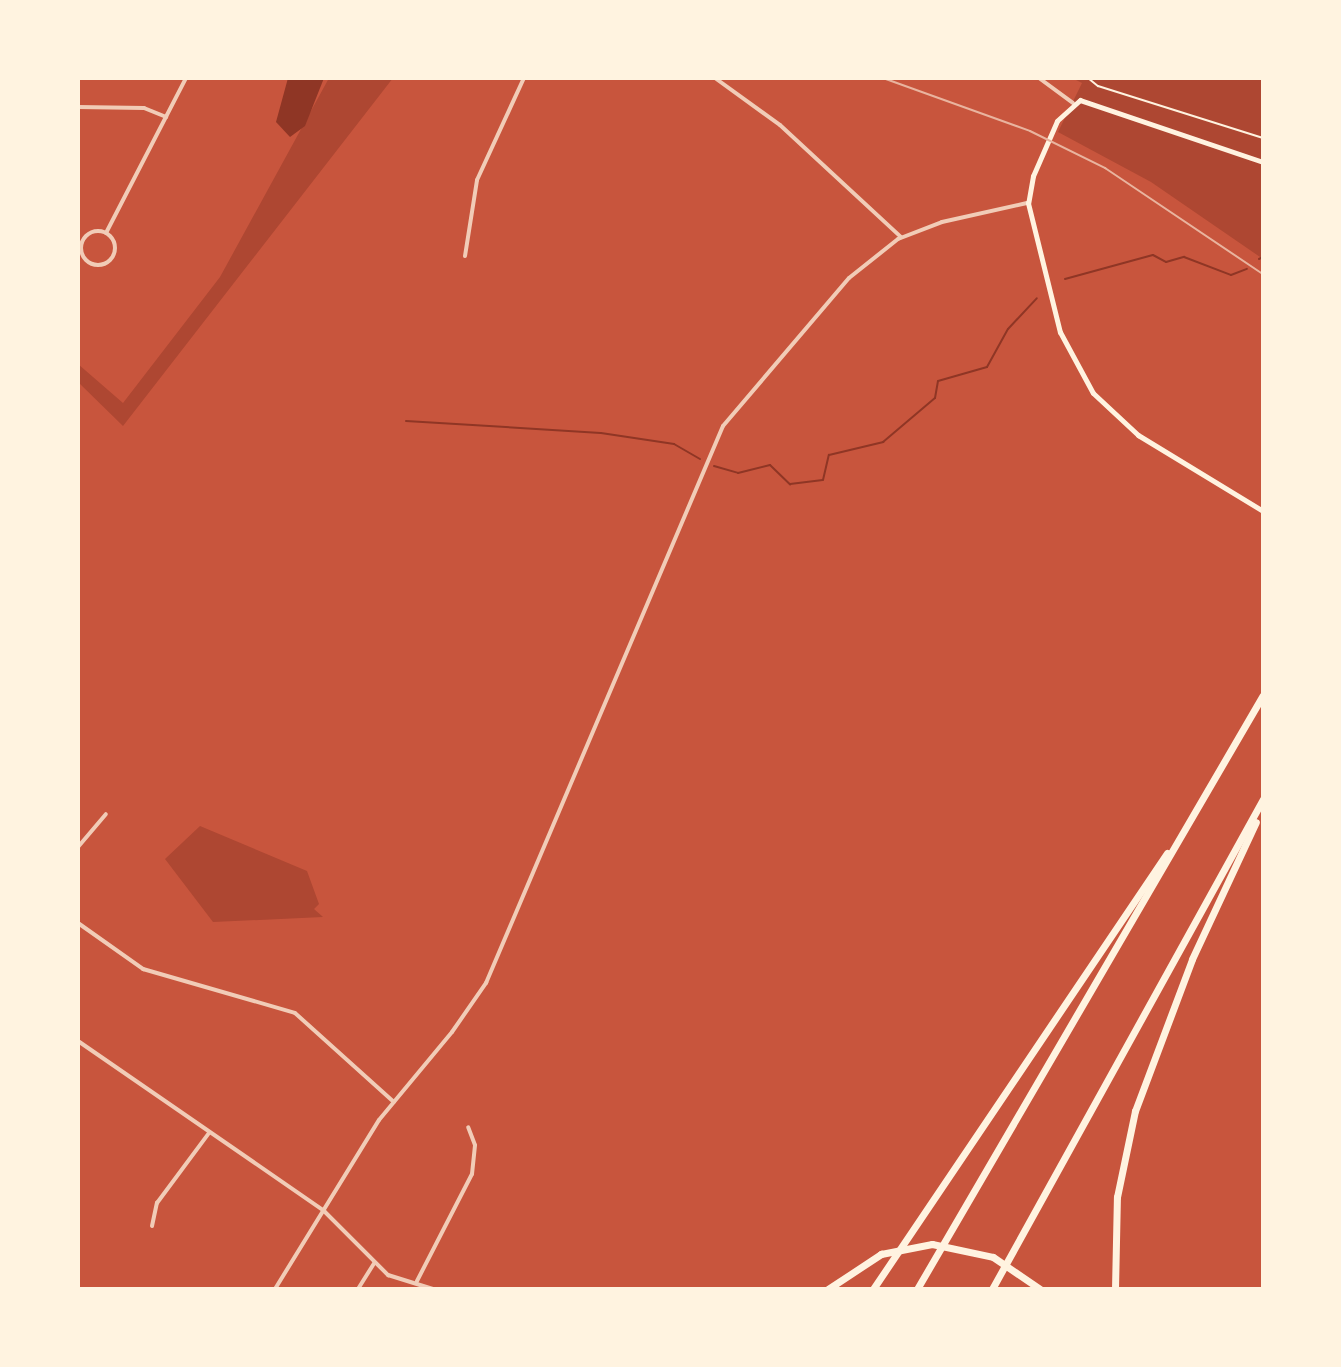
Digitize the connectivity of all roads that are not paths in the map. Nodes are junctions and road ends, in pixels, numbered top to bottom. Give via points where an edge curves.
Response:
1 (186, 78) edge
2 (524, 78) edge
3 (715, 78) edge
4 (1039, 78) edge
5 (1073, 103) junction
6 (78, 107) edge
7 (166, 117) junction
8 (1263, 162) edge
9 (1028, 203) junction
10 (106, 233) junction
11 (901, 237) junction
12 (465, 256) dead end
13 (1263, 511) edge
14 (1263, 695) edge
15 (1263, 799) edge
16 (1202, 801) junction
17 (1263, 806) edge
18 (106, 814) dead end
19 (78, 847) edge
20 (78, 923) edge
21 (78, 1041) edge
22 (394, 1102) junction
23 (468, 1127) dead end
24 (209, 1133) junction
25 (324, 1211) junction
26 (152, 1226) dead end
27 (374, 1263) junction
28 (417, 1282) junction
29 (275, 1289) edge
30 (358, 1289) edge
31 (433, 1289) edge
32 (828, 1289) edge
33 (873, 1289) edge
34 (917, 1289) edge
35 (992, 1289) edge
36 (1040, 1289) edge
37 (1115, 1289) edge

1 - 7 street
2 - 12 street via 477,180
3 - 11 street via 789,133
4 - 5 street
5 - 8 main road via 1107,105
5 - 9 main road via 1052,132
6 - 7 street via 144,108
7 - 10 street
9 - 11 street
9 - 13 main road via 1060,332 1093,393 1138,435
10 - 10 street via 93,232 83,240 82,253 90,263 103,264 113,256 114,243
11 - 22 street via 855,272 818,312 711,447 502,951 469,1011
14 - 16 highway
15 - 35 highway
16 - 33 highway
16 - 34 highway
17 - 37 highway via 1192,959 1138,1099 1117,1197
18 - 19 street
20 - 22 street via 143,969 295,1013
21 - 24 street
22 - 25 street
23 - 28 street via 475,1145 472,1174
24 - 25 street
24 - 26 street via 157,1203
25 - 27 street
25 - 29 street
27 - 28 street via 397,1280
27 - 30 street
28 - 31 street
32 - 36 highway via 861,1264 899,1248 952,1245 999,1260

